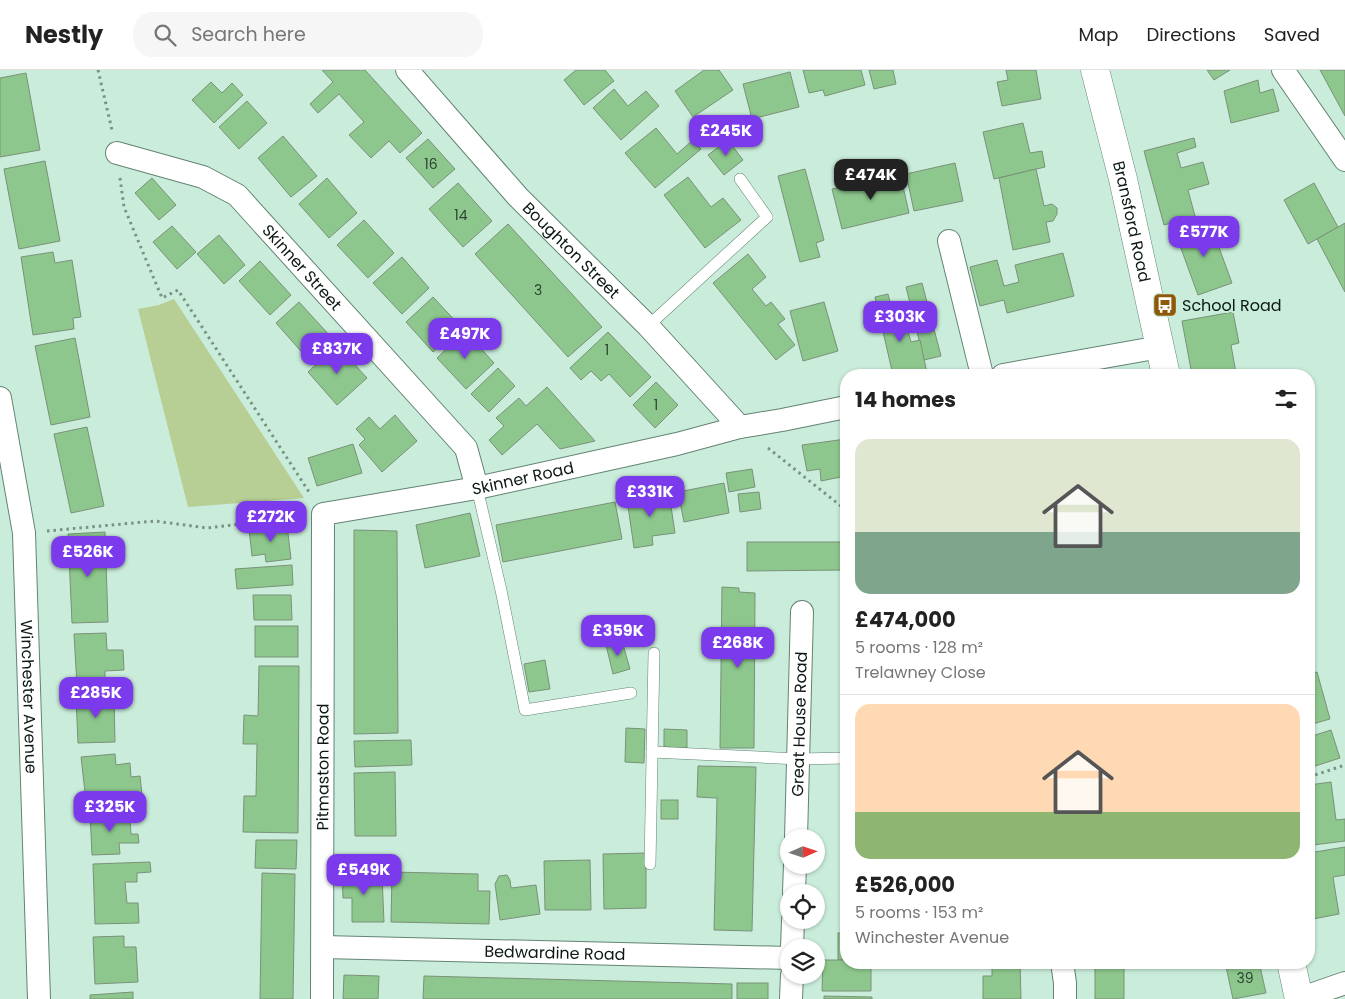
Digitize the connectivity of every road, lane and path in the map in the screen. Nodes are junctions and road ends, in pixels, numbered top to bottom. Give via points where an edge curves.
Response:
1 (98, 70) edge
2 (407, 70) edge
3 (1095, 70) edge
4 (1283, 70) edge
5 (117, 153) junction
6 (1345, 160) edge
7 (740, 179) dead end
8 (949, 240) dead end
9 (648, 326) junction
10 (1160, 347) junction
11 (981, 369) edge
12 (1037, 369) edge
13 (1165, 369) edge
14 (0, 398) edge
15 (840, 408) edge
16 (740, 427) junction
17 (477, 488) junction
18 (840, 505) edge
19 (323, 525) junction
20 (24, 533) junction
21 (802, 612) dead end
22 (654, 652) dead end
23 (631, 693) dead end
24 (652, 752) junction
25 (799, 758) junction
26 (840, 758) edge
27 (1345, 766) edge
28 (1315, 775) edge
29 (796, 829) edge
30 (650, 864) dead end
31 (323, 947) junction
32 (780, 958) edge
33 (1063, 969) edge
34 (1293, 969) edge
35 (1345, 983) edge
36 (792, 984) edge
37 (40, 999) edge
38 (322, 999) edge
39 (791, 999) edge
40 (1065, 999) edge
41 (1299, 999) edge

1 - 5 path
2 - 9 street, Boughton Street via 518,197
3 - 10 main road, Bransford Road
4 - 6 street
5 - 17 street, Skinner Street via 203,178 237,195 466,448
5 - 19 path via 124,207 162,298 178,290
7 - 9 lane via 767,217
8 - 11 street
9 - 16 street, Boughton Street
10 - 12 street
10 - 13 main road, Bransford Road
14 - 20 street, Winchester Avenue
15 - 16 street
16 - 17 street, Skinner Road
16 - 18 path
17 - 19 street, Skinner Road
17 - 23 lane via 525,710
19 - 20 path via 207,528 155,521
19 - 31 street, Pitmaston Road
20 - 37 street, Winchester Avenue
21 - 25 street, Great House Road
22 - 24 lane
24 - 25 lane
24 - 30 lane
25 - 26 lane
25 - 29 street, Great House Road
27 - 28 path
31 - 32 street, Bedwardine Road
31 - 38 street, Pitmaston Road
33 - 40 street
34 - 41 main road
35 - 41 street
36 - 39 street

